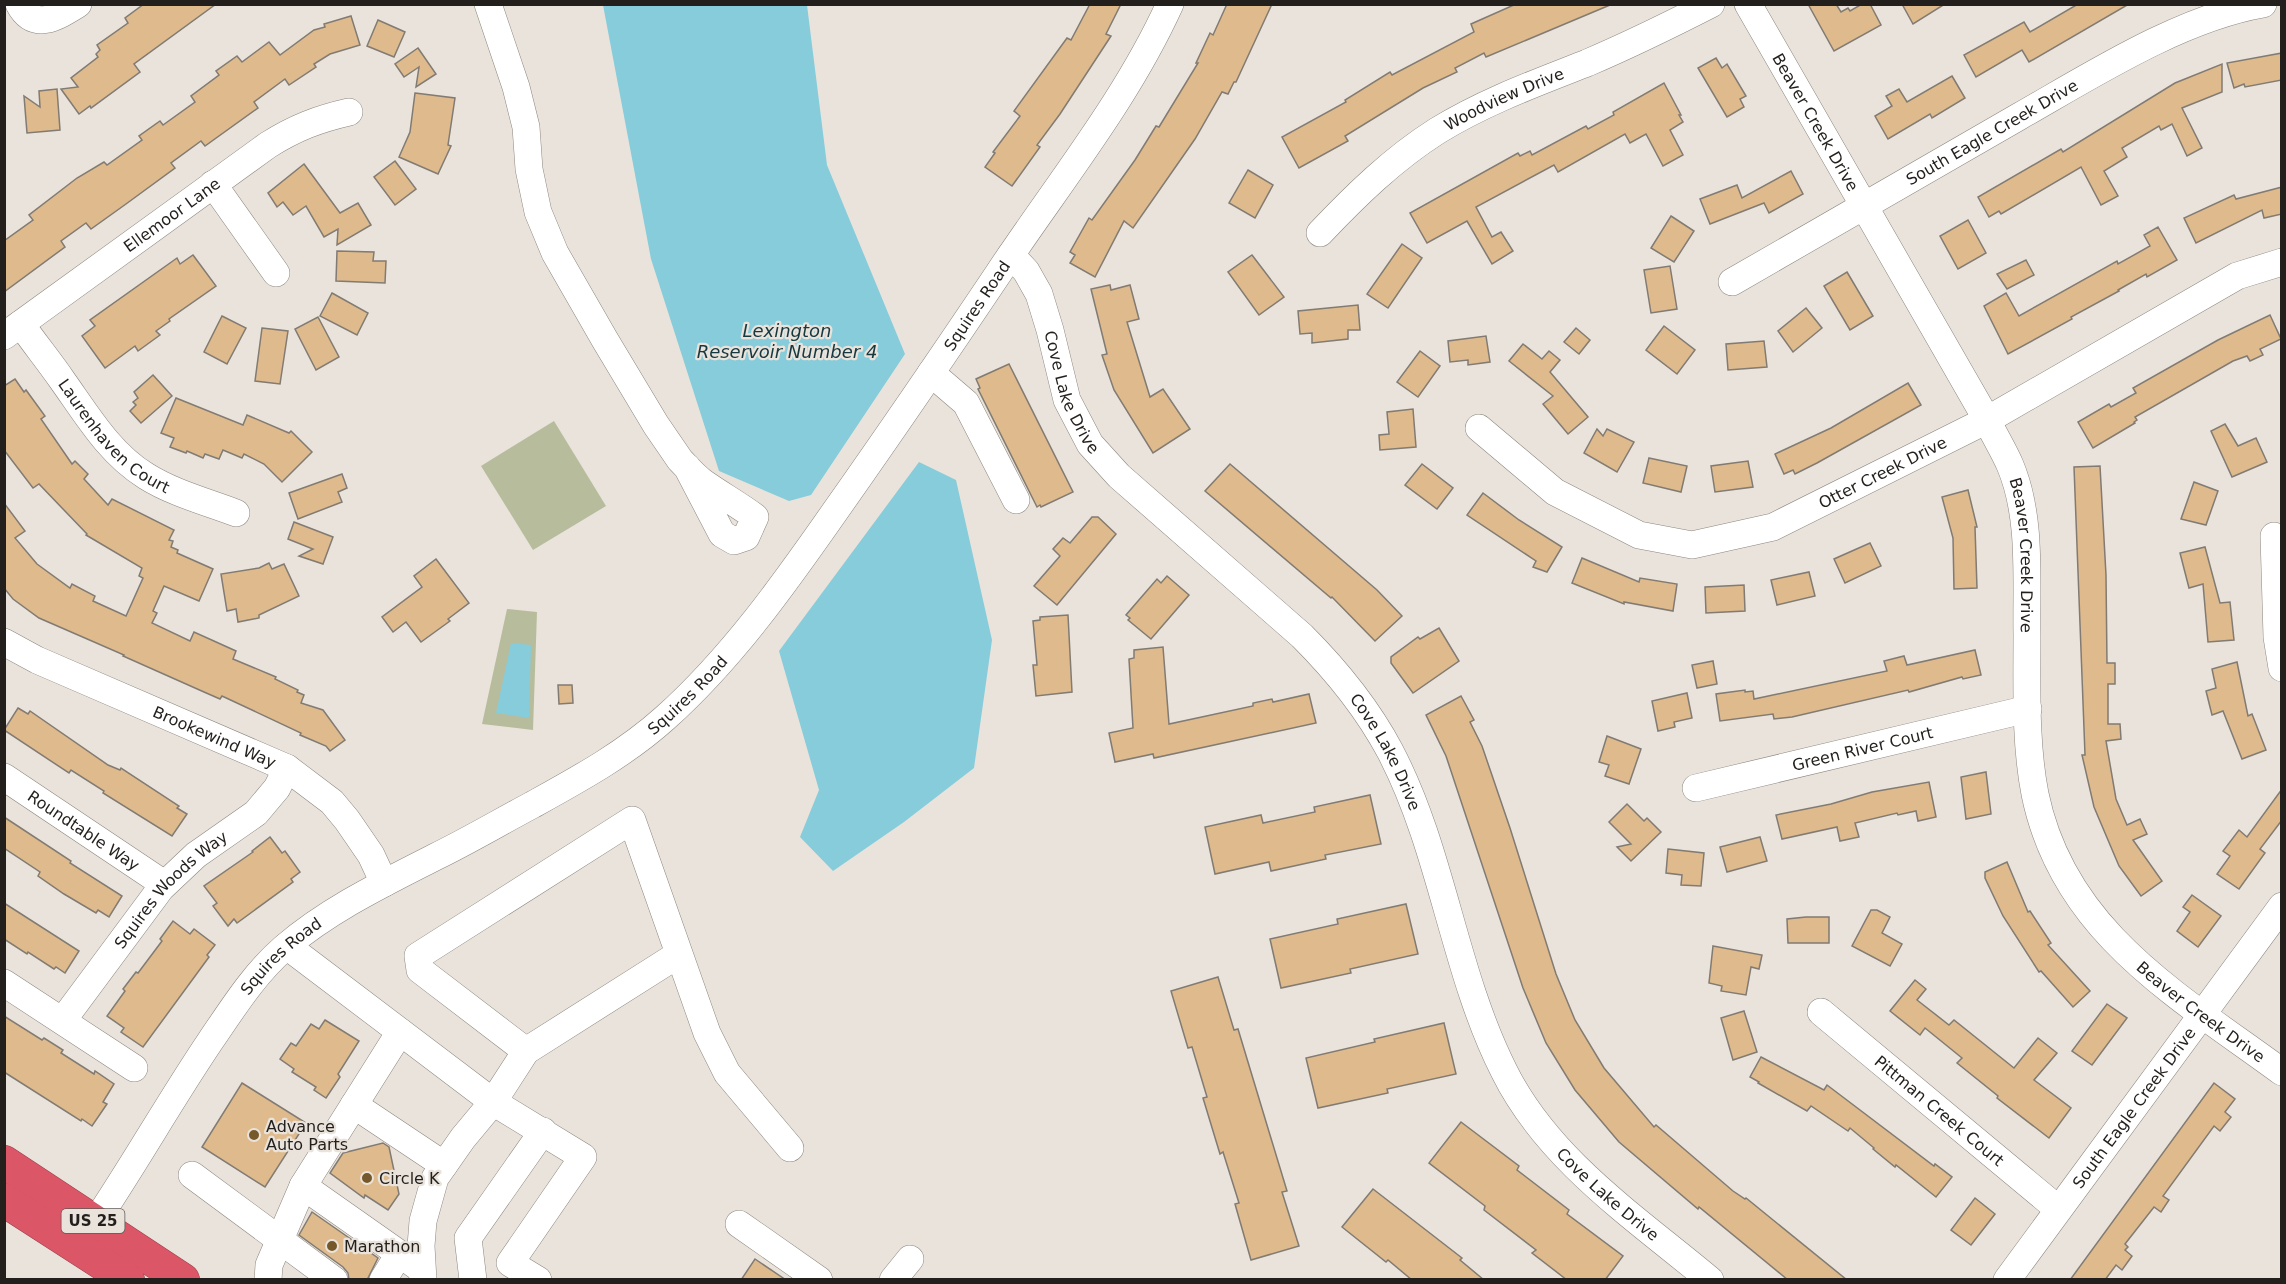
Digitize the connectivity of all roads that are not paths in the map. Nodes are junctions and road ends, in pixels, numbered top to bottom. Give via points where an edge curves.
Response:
1 (19, 4) edge
2 (78, 4) edge
3 (488, 4) edge
4 (1170, 4) edge
5 (1712, 4) edge
6 (1748, 4) edge
7 (2263, 4) edge
8 (349, 112) dead end
9 (213, 184) junction
10 (1863, 206) junction
11 (1320, 233) dead end
12 (1011, 255) junction
13 (2282, 262) edge
14 (276, 273) dead end
15 (1732, 282) dead end
16 (13, 330) edge
17 (931, 374) junction
18 (1987, 420) junction
19 (1479, 428) dead end
20 (687, 467) dead end
21 (1016, 500) dead end
22 (236, 513) dead end
23 (2274, 536) dead end
24 (4, 642) edge
25 (2282, 668) edge
26 (2028, 709) junction
27 (287, 768) junction
28 (4, 777) edge
29 (1696, 788) dead end
30 (384, 883) junction
31 (165, 884) junction
32 (2282, 906) edge
33 (286, 946) junction
34 (680, 954) junction
35 (4, 983) edge
36 (1821, 1012) dead end
37 (2203, 1014) junction
38 (63, 1020) junction
39 (400, 1032) junction
40 (526, 1051) junction
41 (134, 1068) dead end
42 (2282, 1072) edge
43 (493, 1102) junction
44 (354, 1105) junction
45 (543, 1131) junction
46 (790, 1148) dead end
47 (4, 1162) edge
48 (444, 1165) junction
49 (192, 1175) dead end
50 (303, 1186) junction
51 (4, 1200) edge
52 (2058, 1209) junction
53 (739, 1224) dead end
54 (86, 1235) junction
55 (468, 1238) junction
56 (279, 1240) junction
57 (399, 1254) junction
58 (510, 1263) junction
59 (130, 1272) edge
60 (422, 1274) edge
61 (183, 1280) edge
62 (268, 1280) edge
63 (334, 1280) edge
64 (383, 1280) edge
65 (473, 1280) edge
66 (538, 1280) edge
67 (819, 1280) edge
68 (1710, 1280) edge
69 (2007, 1280) edge

1 - 2 street via 25,16 33,20 53,18
3 - 20 street via 526,127 537,212 555,253 633,388
4 - 12 street, Squires Road via 1152,44
5 - 11 street, Woodview Drive via 1646,37 1493,101 1439,130 1381,172
6 - 10 street, Beaver Creek Drive
7 - 10 street, South Eagle Creek Drive via 2209,18 2160,40
8 - 9 street, Ellemoor Lane via 293,129
9 - 14 street
9 - 16 street, Ellemoor Lane
10 - 15 street, South Eagle Creek Drive
10 - 18 street, Beaver Creek Drive
12 - 17 street, Squires Road
12 - 68 street, Cove Lake Drive via 1039,294 1067,400 1090,444 1119,476 1302,636 1373,721 1410,795 1481,1019 1504,1072 1526,1108 1594,1185
13 - 18 street, Otter Creek Drive via 2236,276
16 - 22 street, Laurenhaven Court via 111,447 130,464 163,485
17 - 21 street via 966,403
17 - 30 street, Squires Road via 768,604 668,716 607,762
18 - 19 street, Otter Creek Drive via 1773,527 1692,545 1639,535 1555,492
18 - 26 street, Beaver Creek Drive via 2010,465 2023,514
23 - 25 street via 2277,637
24 - 27 street, Brookewind Way via 37,660
26 - 29 street, Green River Court
26 - 37 street, Beaver Creek Drive via 2035,792 2060,869 2103,931 2140,966
27 - 30 street, Brookewind Way via 332,802 371,855
27 - 31 street, Squires Woods Way via 277,788 256,813 196,855
28 - 31 street, Roundtable Way
30 - 33 street, Squires Road
31 - 38 street, Squires Woods Way
32 - 37 street, South Eagle Creek Drive
33 - 39 street
33 - 54 street, Squires Road via 246,988
34 - 40 street
34 - 40 street via 633,820 418,956 420,970
34 - 46 street via 707,1033 727,1074
35 - 38 street
36 - 52 street, Pittman Creek Court
37 - 42 street, Beaver Creek Drive
37 - 52 street, South Eagle Creek Drive
38 - 41 street
39 - 43 street
39 - 44 street
40 - 43 street
43 - 45 street
43 - 48 street
44 - 48 street
44 - 50 street
45 - 55 street
45 - 58 street via 583,1157
47 - 54 highway, US 25
48 - 60 street via 435,1178 423,1221
49 - 56 street
50 - 56 street
50 - 57 street
51 - 54 highway, US 25
52 - 69 street, South Eagle Creek Drive
53 - 67 street
54 - 59 highway, US 25
55 - 58 street
55 - 65 street
56 - 62 street via 269,1265
56 - 63 street
57 - 60 street
57 - 64 street
58 - 66 street
59 - 61 highway, US 25

